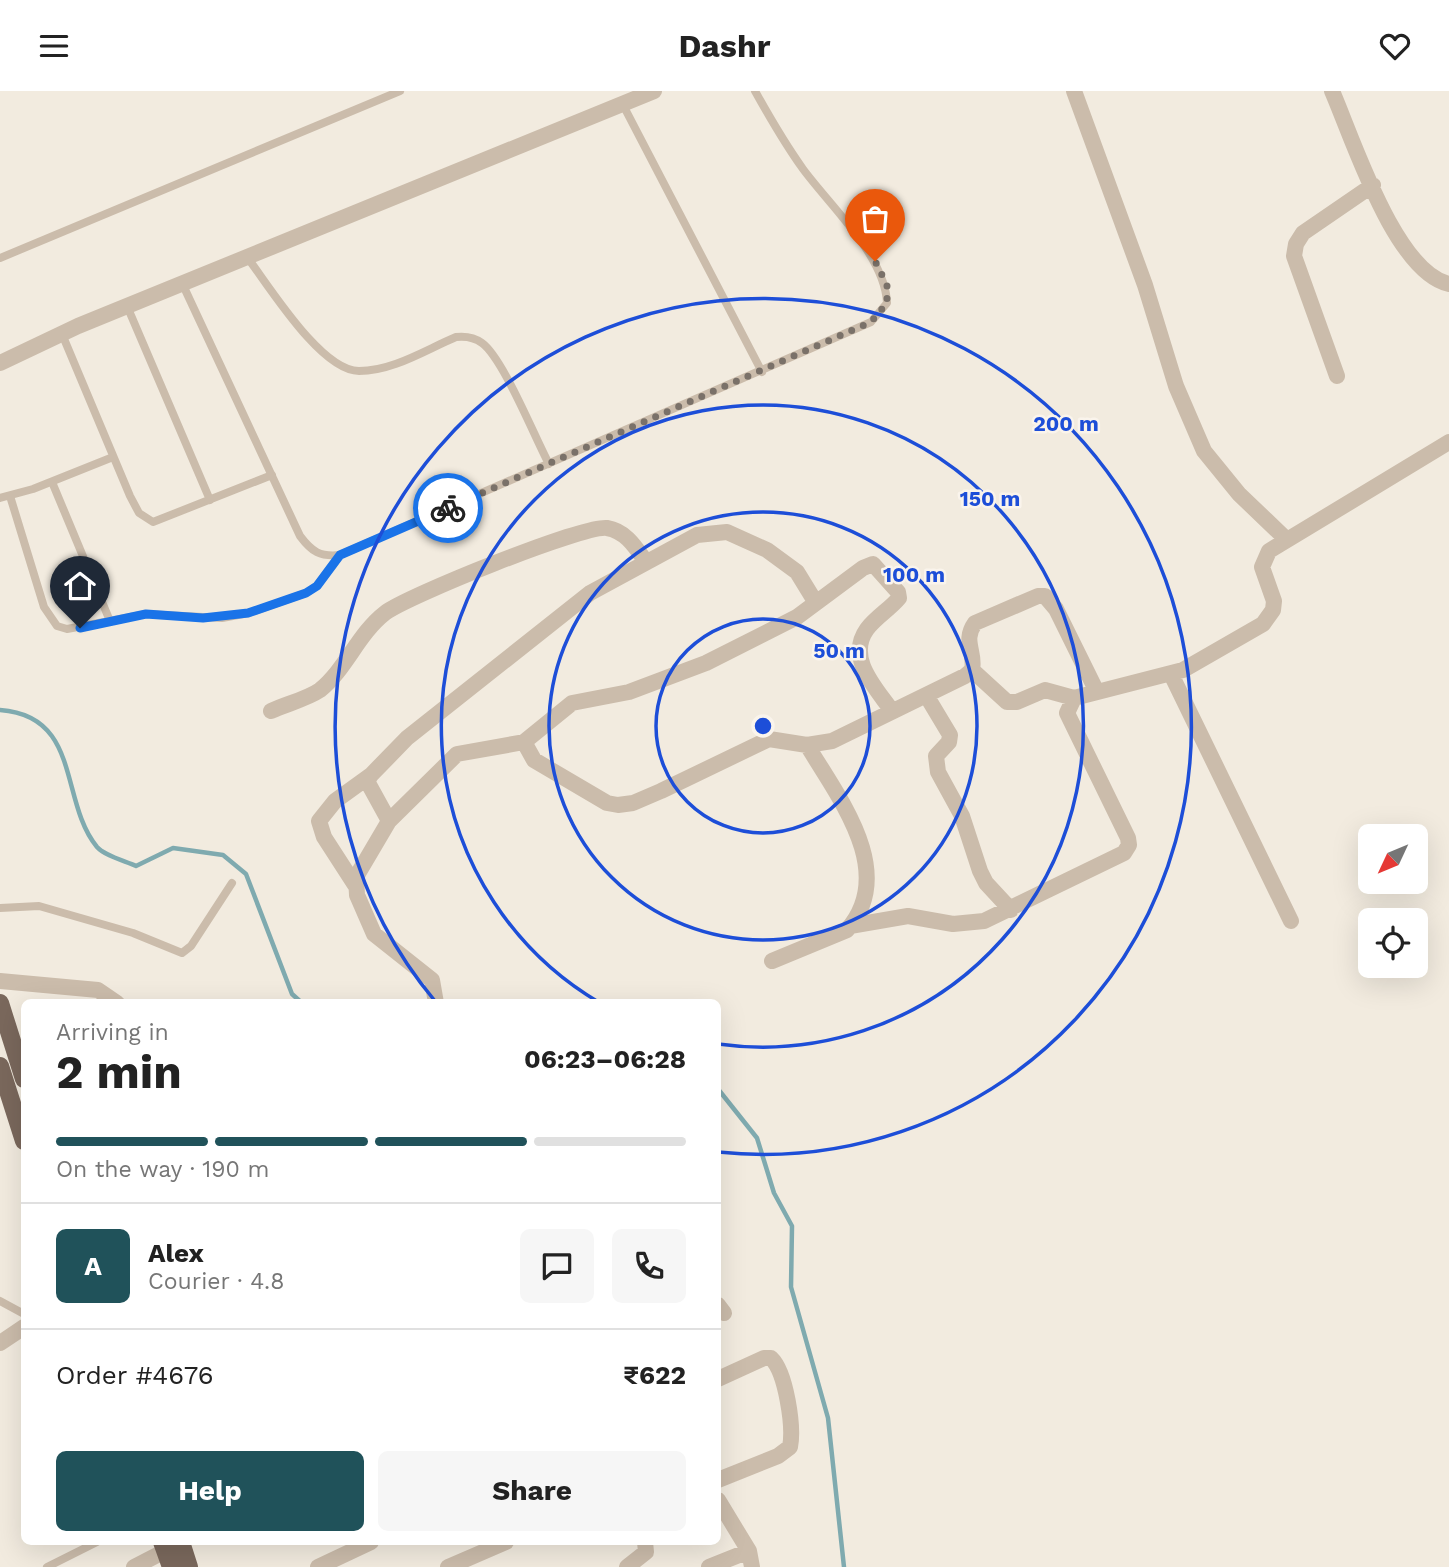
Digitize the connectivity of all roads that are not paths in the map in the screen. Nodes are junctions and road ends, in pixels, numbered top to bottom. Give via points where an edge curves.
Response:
1 (400, 91) edge
2 (654, 91) edge
3 (755, 91) edge
4 (1074, 91) edge
5 (1332, 91) edge
6 (620, 97) edge
7 (1373, 185) junction
8 (0, 257) edge
9 (247, 257) junction
10 (183, 283) junction
11 (1449, 284) edge
12 (127, 306) junction
13 (62, 334) junction
14 (0, 363) edge
15 (762, 372) junction
16 (1337, 376) dead end
17 (1446, 449) edge
18 (113, 457) junction
19 (549, 464) junction
20 (272, 475) junction
21 (52, 482) junction
22 (10, 496) junction
23 (0, 498) edge
24 (210, 500) junction
25 (1285, 538) junction
26 (340, 555) junction
27 (646, 562) junction
28 (816, 603) junction
29 (110, 621) junction
30 (972, 670) junction
31 (1171, 674) junction
32 (1096, 691) junction
33 (926, 695) junction
34 (1074, 698) junction
35 (271, 711) dead end
36 (892, 711) junction
37 (524, 742) junction
38 (807, 745) junction
39 (371, 775) junction
40 (389, 821) junction
41 (232, 883) dead end
42 (355, 885) junction
43 (0, 908) edge
44 (1011, 910) junction
45 (1291, 921) dead end
46 (850, 926) junction
47 (772, 961) dead end
48 (0, 981) edge
49 (111, 999) edge
50 (435, 999) edge
51 (0, 1003) edge
52 (0, 1066) edge
53 (21, 1070) edge
54 (21, 1132) edge
55 (0, 1301) edge
56 (21, 1312) edge
57 (21, 1329) edge
58 (0, 1343) edge
59 (721, 1378) edge
60 (721, 1479) edge
61 (721, 1505) edge
62 (91, 1545) edge
63 (182, 1545) edge
64 (365, 1545) edge
65 (499, 1545) edge
66 (645, 1545) edge
67 (166, 1553) edge
68 (751, 1559) edge
69 (47, 1567) edge
70 (134, 1567) edge
71 (189, 1567) edge
72 (318, 1567) edge
73 (448, 1567) edge
74 (627, 1567) edge
75 (709, 1567) edge

1 - 8 lane
2 - 6 street
3 - 15 lane via 800,164 875,261 887,285 887,303 871,322
4 - 25 street via 1145,285 1176,386 1204,451 1239,494
5 - 7 street
6 - 9 street
6 - 15 lane
7 - 11 street via 1408,255 1434,278
7 - 16 street via 1303,233 1296,244 1294,256
9 - 10 street
9 - 19 lane via 318,349 355,371 387,367 456,337 482,343 500,367
10 - 12 street
10 - 20 lane
12 - 13 street
12 - 24 lane
13 - 14 street
13 - 18 lane
15 - 19 lane
17 - 25 street
18 - 21 lane
18 - 24 lane via 145,520 153,522
19 - 26 lane
20 - 24 lane
20 - 26 lane via 311,551
21 - 22 lane
21 - 29 lane
22 - 23 lane
22 - 29 lane via 50,619 67,629
25 - 31 street via 1263,559 1274,601 1269,617 1200,663
26 - 29 lane via 317,586 306,593 248,613 203,618 146,614
27 - 28 street via 697,535 727,532 787,562
27 - 35 street via 631,541 608,528 562,537 400,603 367,629 318,691
27 - 39 street via 590,593 501,661 407,738
28 - 36 street via 873,564 898,592 894,604 866,630 860,659
28 - 37 street via 706,663 629,692 572,703
30 - 32 street via 968,637 975,623 1045,596 1056,609
30 - 33 street
30 - 34 street via 1007,702 1045,691
31 - 32 street
31 - 45 street
32 - 34 street
33 - 36 street
33 - 44 street via 950,735 936,757 938,772 962,816 986,883
34 - 44 street via 1068,713 1072,726 1129,845 1110,862
36 - 38 street via 832,741
37 - 38 street via 534,760 618,805 661,791 769,739
37 - 40 street via 457,754
38 - 46 street via 862,846 867,887
39 - 40 street via 370,789
39 - 42 street via 335,801 319,821
40 - 42 street via 360,867
41 - 43 lane via 183,953 39,906
42 - 50 street via 369,927 428,974
44 - 46 street via 968,925 908,916
46 - 47 street
48 - 49 street via 98,991
51 - 53 main road
52 - 54 main road
55 - 56 lane
57 - 58 street
59 - 60 street via 771,1358 781,1370 792,1434 790,1447 778,1456
61 - 68 street
62 - 69 lane
63 - 71 main road
64 - 72 street
65 - 73 street
66 - 74 street via 646,1552
67 - 70 street
68 - 75 street

